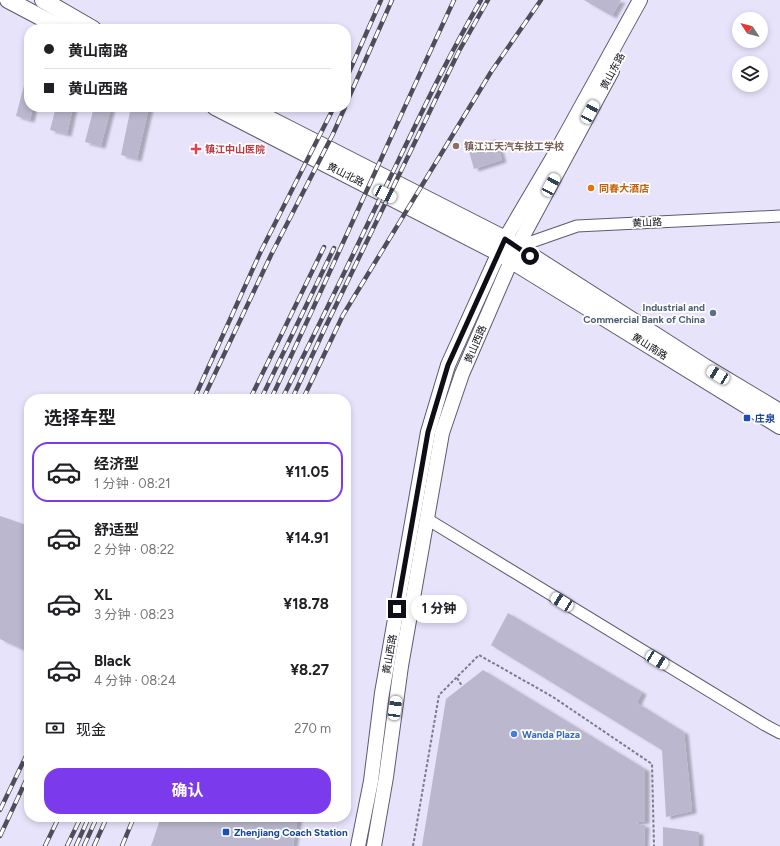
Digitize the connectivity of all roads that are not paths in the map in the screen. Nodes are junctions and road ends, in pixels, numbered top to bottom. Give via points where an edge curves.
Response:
1 (8, 0) edge
2 (43, 0) edge
3 (640, 0) edge
4 (649, 0) edge
5 (54, 24) edge
6 (84, 24) edge
7 (225, 112) edge
8 (255, 112) edge
9 (780, 216) edge
10 (508, 250) junction
11 (780, 412) edge
12 (780, 426) edge
13 (427, 519) junction
14 (780, 733) edge
15 (358, 846) edge
16 (374, 846) edge

1 - 5 main road
2 - 6 main road
3 - 10 street, 黄山东路
4 - 10 street, 黄山东路
7 - 10 main road, 黄山北路
8 - 10 main road, 黄山北路
9 - 10 street, 黄山路 via 577,226
10 - 11 main road, 黄山南路
10 - 12 main road, 黄山南路
10 - 13 street, 黄山西路 via 442,433
10 - 15 street, 黄山西路 via 448,365 428,432
13 - 14 street
13 - 16 street, 黄山西路 via 401,666

